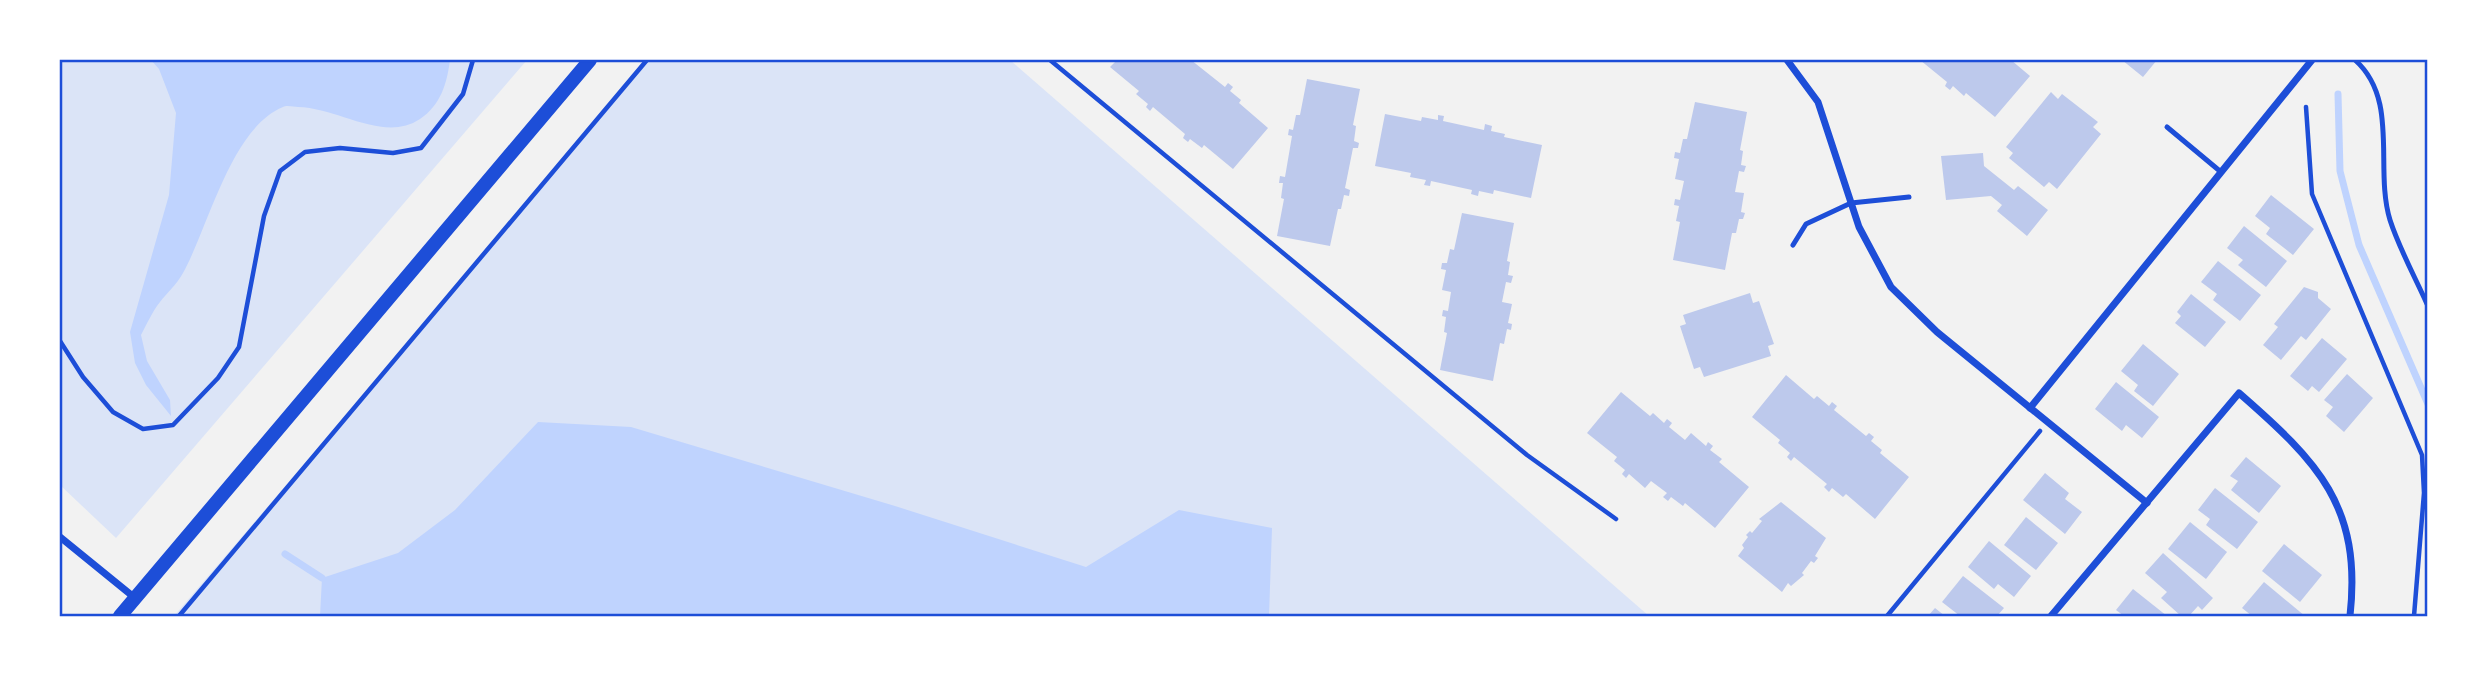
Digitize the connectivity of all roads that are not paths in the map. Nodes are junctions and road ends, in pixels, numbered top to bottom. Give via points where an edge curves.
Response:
1 (590, 60) edge
2 (1787, 60) edge
3 (2312, 60) edge
4 (2355, 60) edge
5 (2167, 127) dead end
6 (2221, 172) junction
7 (1909, 197) dead end
8 (1851, 203) junction
9 (1793, 245) dead end
10 (2427, 304) edge
11 (2030, 408) junction
12 (2147, 503) junction
13 (60, 537) edge
14 (135, 598) junction
15 (120, 617) edge
16 (2051, 617) edge
17 (2350, 617) edge

1 - 14 main road
2 - 8 street via 1818,102
3 - 6 street
4 - 10 lane via 2365,69 2380,101 2389,218
5 - 6 lane
6 - 11 street
7 - 8 lane
8 - 9 lane via 1806,224
8 - 11 street via 1870,253 1903,301
11 - 12 street
12 - 16 street
12 - 17 street via 2239,393 2306,456 2337,506 2352,552
13 - 14 street
14 - 15 main road

